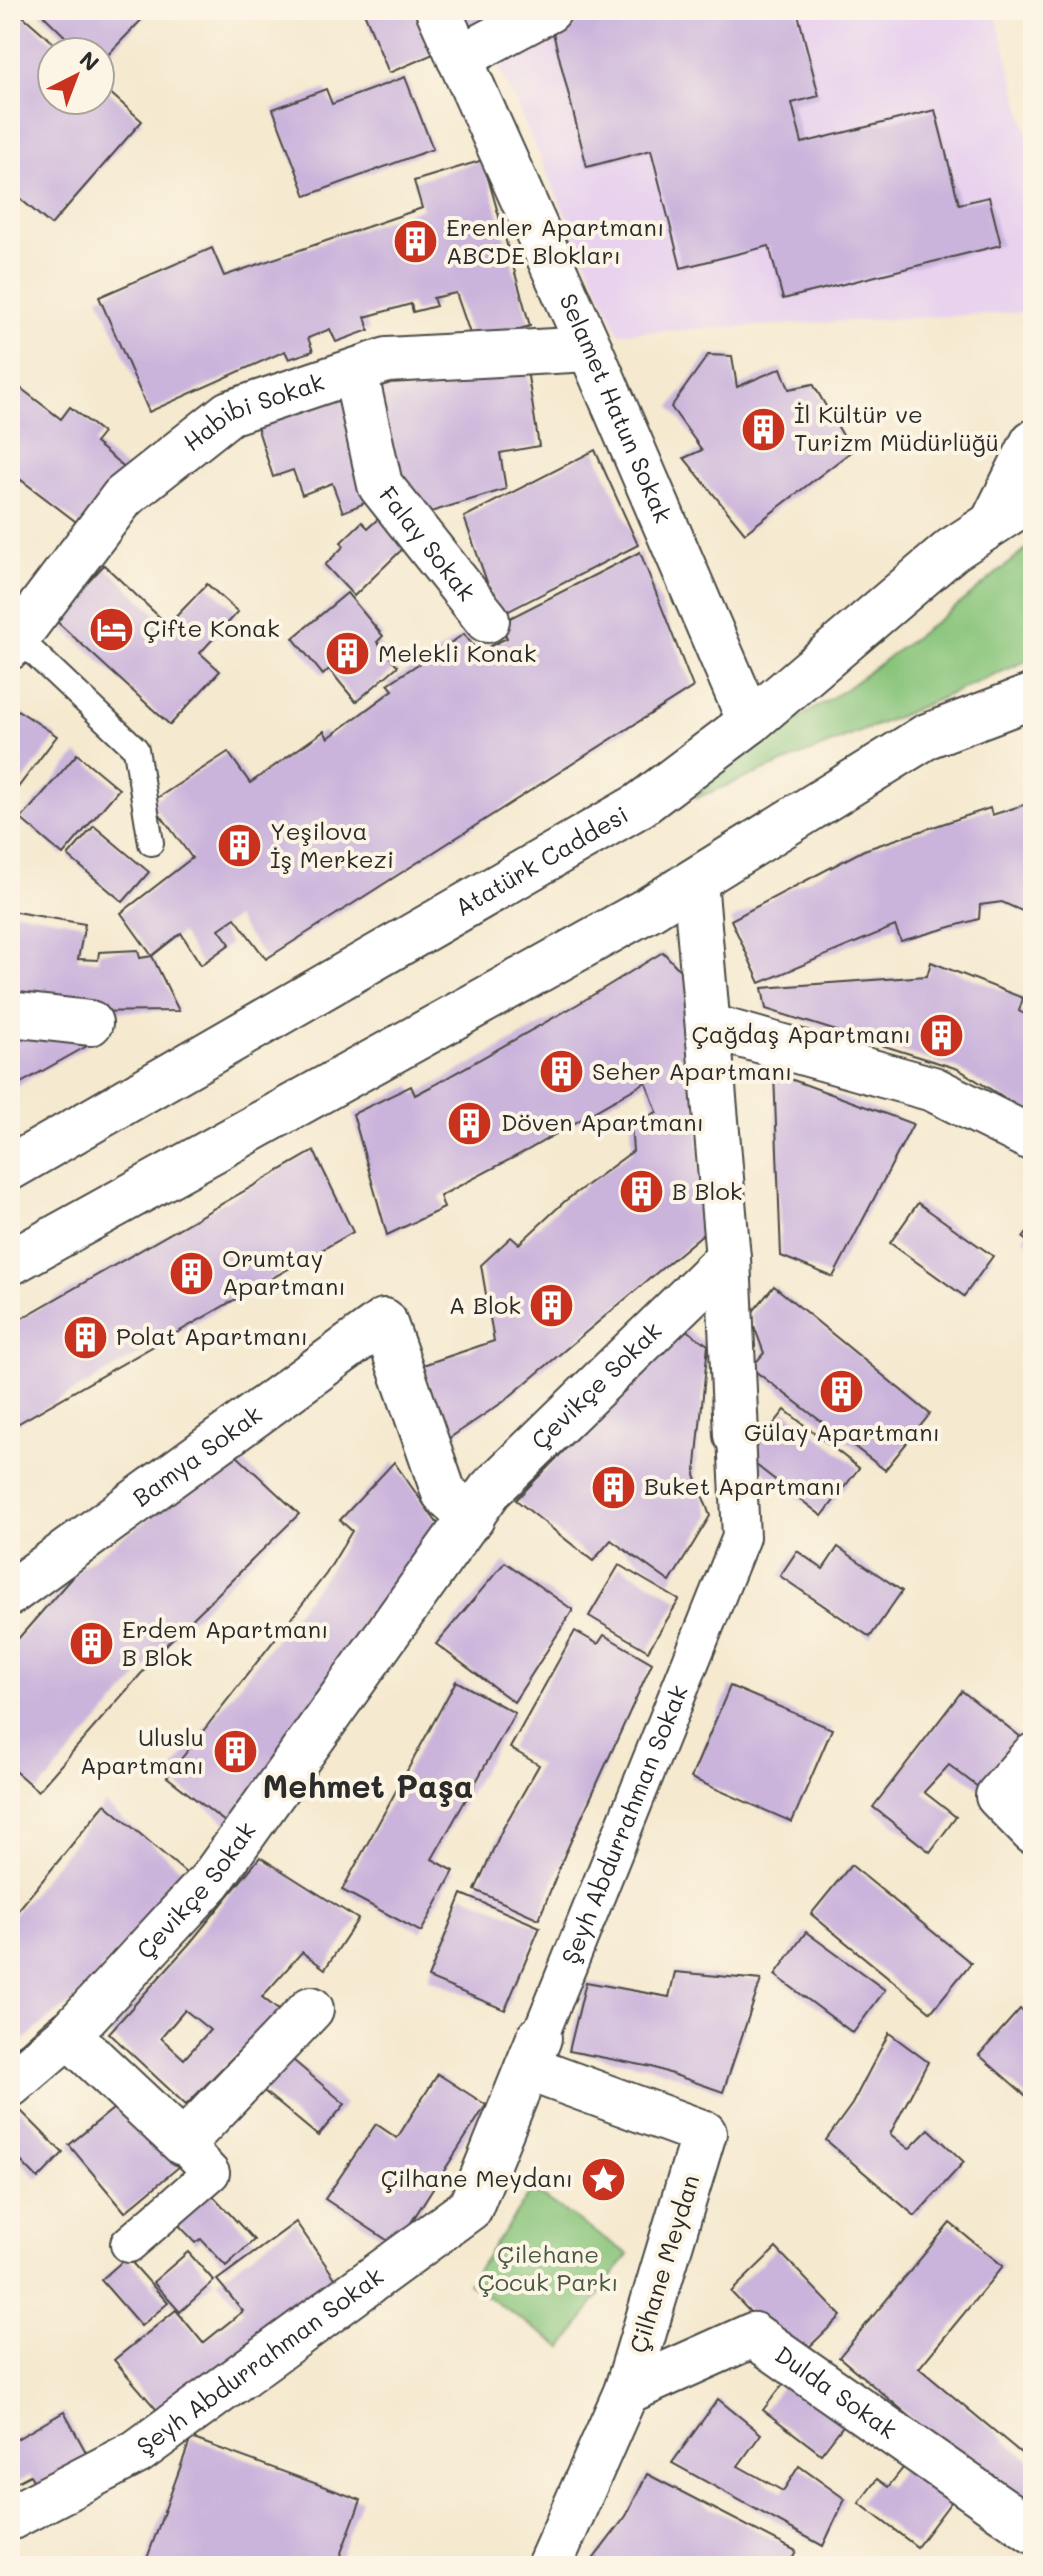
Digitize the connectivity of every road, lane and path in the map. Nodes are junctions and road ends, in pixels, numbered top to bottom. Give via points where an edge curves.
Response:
1 (438, 10) edge
2 (549, 10) edge
3 (459, 58) junction
4 (590, 349) junction
5 (355, 371) junction
6 (1033, 442) edge
7 (1033, 497) edge
8 (993, 522) junction
9 (487, 620) dead end
10 (14, 642) edge
11 (1033, 696) edge
12 (750, 722) junction
13 (151, 843) dead end
14 (695, 881) junction
15 (10, 1014) edge
16 (90, 1023) dead end
17 (708, 1026) junction
18 (1033, 1139) edge
19 (10, 1168) edge
20 (728, 1258) junction
21 (10, 1263) edge
22 (736, 1435) joint
23 (472, 1518) junction
24 (10, 1593) edge
25 (1033, 1756) edge
26 (1033, 1832) edge
27 (311, 2009) dead end
28 (68, 2035) junction
29 (533, 2053) junction
30 (10, 2085) edge
31 (183, 2143) junction
32 (129, 2244) dead end
33 (626, 2392) junction
34 (10, 2518) edge
35 (1033, 2531) edge
36 (549, 2566) edge

1 - 3 street, Selamet Hatun Sokak
2 - 3 street
3 - 4 street, Selamet Hatun Sokak
4 - 5 street, Habibi Sokak via 387,360
4 - 12 street, Selamet Hatun Sokak
5 - 9 street, Falay Sokak via 380,485
5 - 10 street, Habibi Sokak via 229,413 123,497
6 - 8 street
7 - 8 street, Atatürk Caddesi
8 - 12 street, Atatürk Caddesi via 952,550
10 - 13 lane via 136,749
11 - 14 street via 927,736
12 - 19 street, Atatürk Caddesi via 640,805
14 - 17 street, Şeyh Abdurrahman Sokak
14 - 21 street
15 - 16 street
17 - 18 street via 933,1089
17 - 20 street, Şeyh Abdurrahman Sokak
20 - 22 street, Şeyh Abdurrahman Sokak
20 - 23 street, Çevikçe Sokak via 490,1490
22 - 29 street, Şeyh Abdurrahman Sokak via 741,1537
23 - 24 street, Bamya Sokak via 444,1493 384,1321
23 - 28 street, Çevikçe Sokak via 211,1880
25 - 26 street via 998,1796
27 - 31 street
28 - 30 street, Çevikçe Sokak
28 - 31 street
29 - 33 street, Çilhane Meydan via 704,2133
29 - 34 street, Şeyh Abdurrahman Sokak via 470,2208 137,2452
31 - 32 street via 211,2173
33 - 35 street, Dulda Sokak via 753,2335
33 - 36 street, Çilhane Meydan

